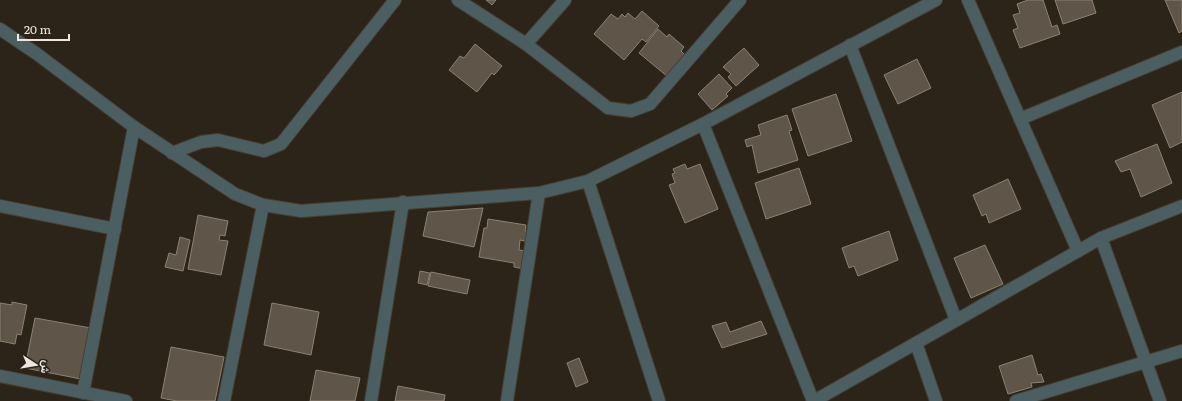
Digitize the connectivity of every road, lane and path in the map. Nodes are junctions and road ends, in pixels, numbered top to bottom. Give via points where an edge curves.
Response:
1 (395, 0) edge
2 (458, 0) edge
3 (565, 0) edge
4 (740, 0) edge
5 (936, 0) edge
6 (968, 0) edge
7 (0, 29) edge
8 (526, 44) junction
9 (850, 46) junction
10 (1182, 52) edge
11 (1020, 119) junction
12 (703, 124) junction
13 (134, 127) junction
14 (172, 153) junction
15 (588, 180) junction
16 (539, 193) junction
17 (403, 202) junction
18 (263, 205) junction
19 (0, 206) edge
20 (1182, 206) edge
21 (115, 229) junction
22 (1101, 238) junction
23 (1078, 251) junction
24 (956, 320) junction
25 (916, 343) junction
26 (1182, 351) edge
27 (1147, 362) junction
28 (0, 376) edge
29 (83, 393) junction
30 (126, 401) edge
31 (224, 401) edge
32 (371, 401) edge
33 (507, 401) edge
34 (659, 401) edge
35 (814, 401) edge
36 (936, 401) edge
37 (1016, 401) edge
38 (1160, 401) edge

1 - 14 street via 281,144 264,150 218,140 201,142
2 - 8 street
3 - 8 street
4 - 8 street via 650,104 631,111 608,108
5 - 9 street
6 - 11 street
7 - 13 street
9 - 12 street
9 - 24 street
10 - 11 street
11 - 23 street
12 - 15 street
12 - 35 street
13 - 14 street
13 - 21 street
14 - 18 street via 235,194
15 - 16 street
15 - 34 street
16 - 17 street
16 - 33 street
17 - 18 street via 302,211
17 - 32 street
18 - 31 street
19 - 21 street
20 - 22 street
21 - 29 street
22 - 23 street
22 - 27 street
23 - 24 street
24 - 25 street
25 - 35 street
25 - 36 street
26 - 27 street
27 - 37 street
27 - 38 street
28 - 29 street
29 - 30 street

